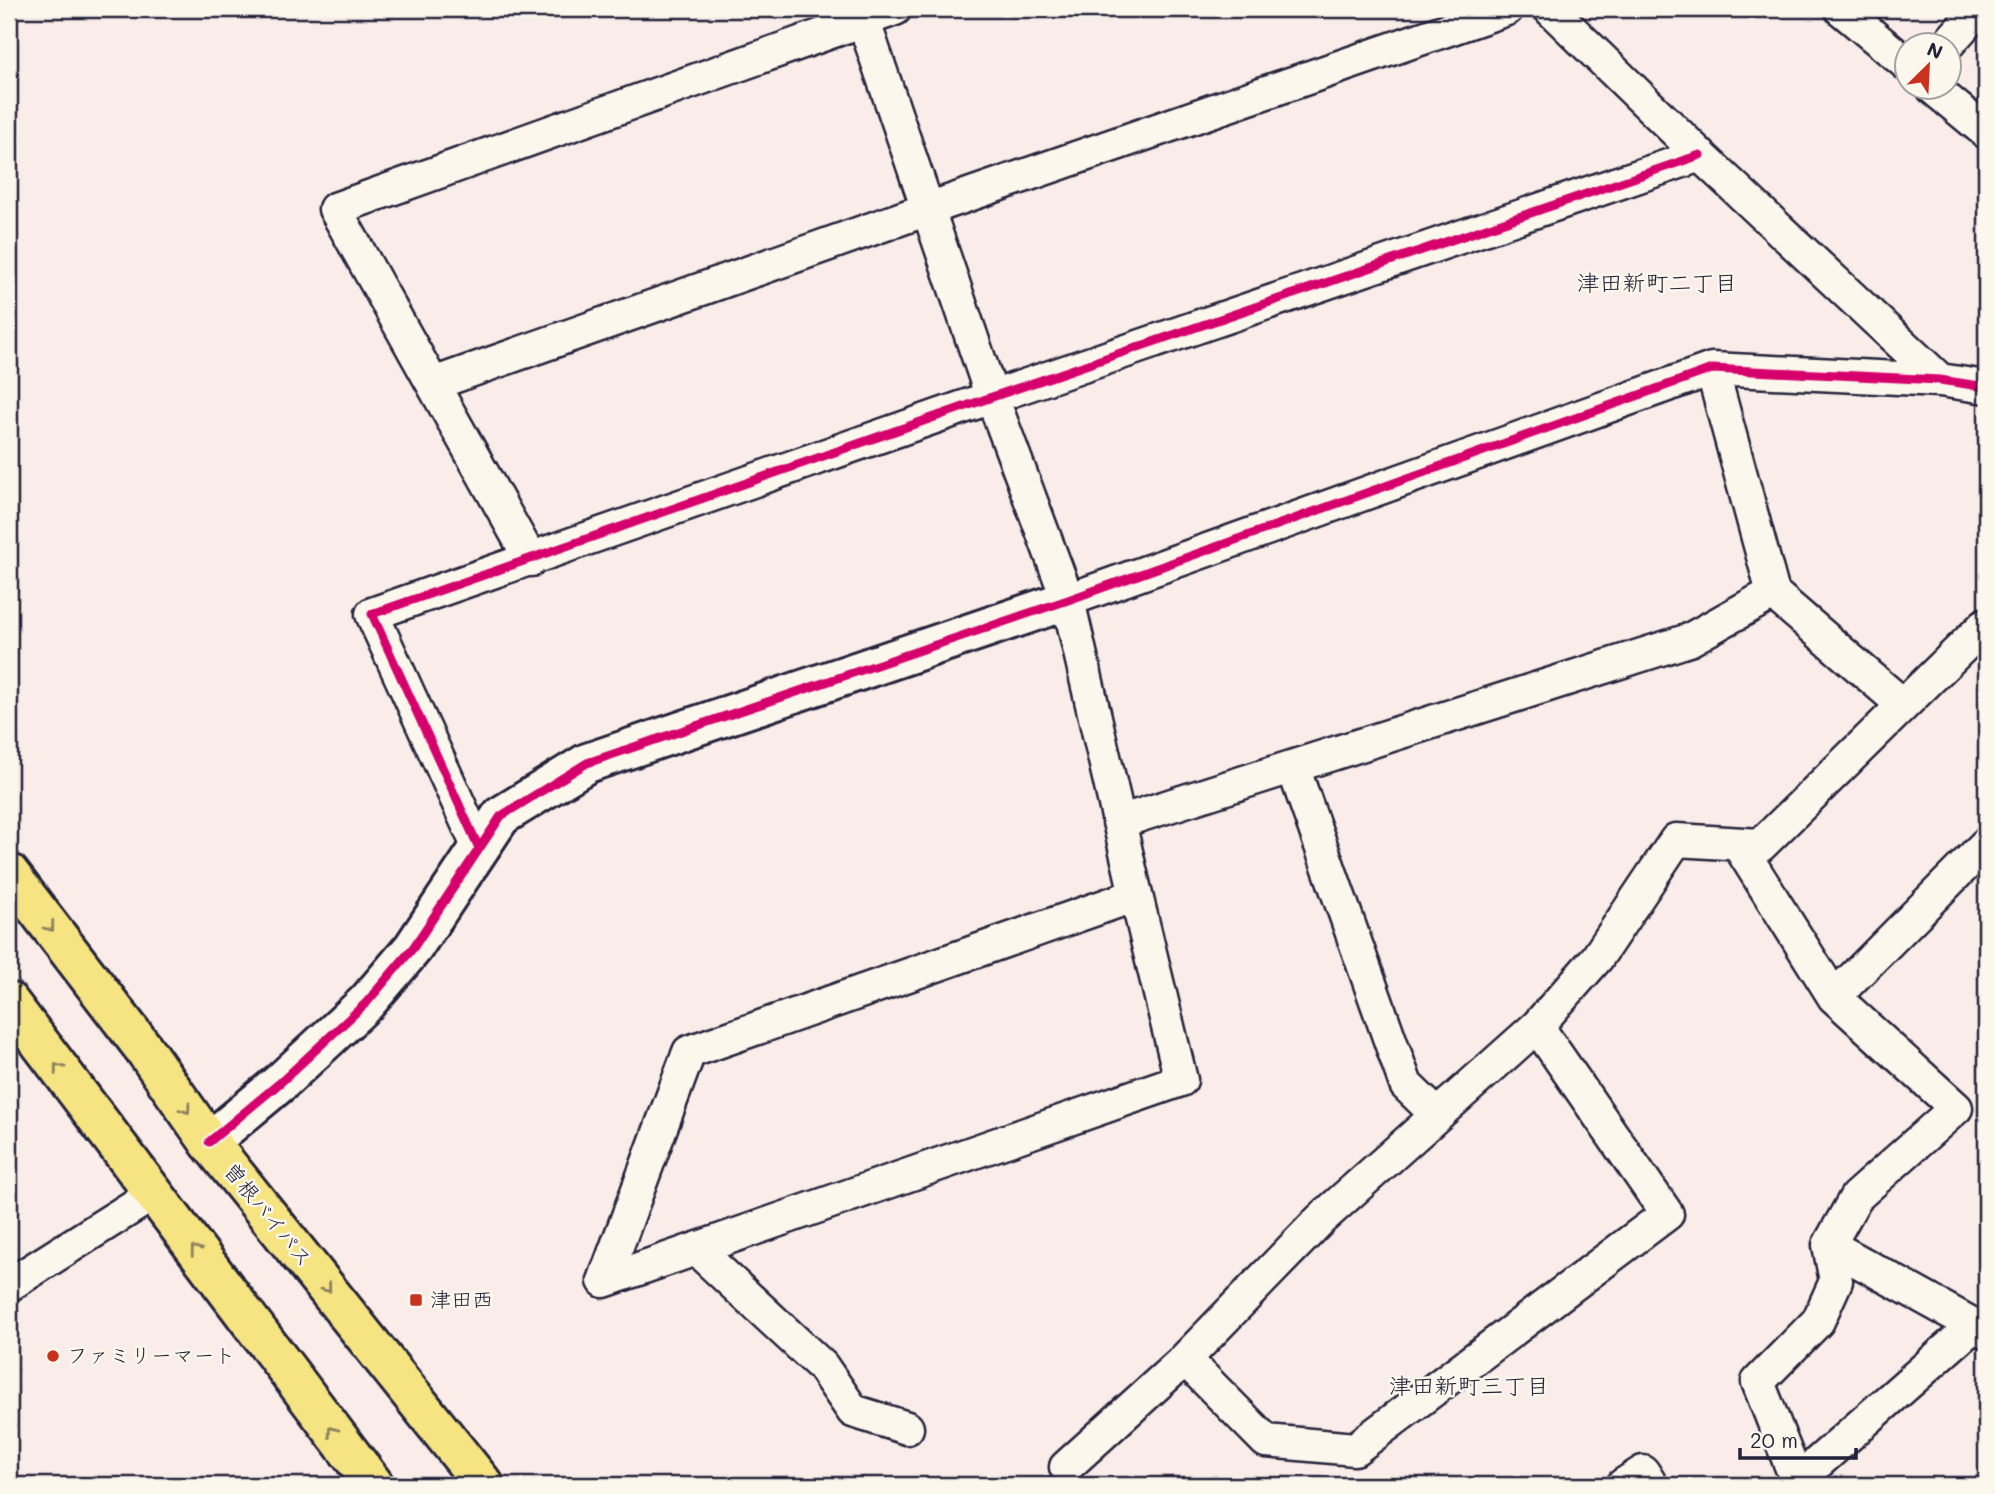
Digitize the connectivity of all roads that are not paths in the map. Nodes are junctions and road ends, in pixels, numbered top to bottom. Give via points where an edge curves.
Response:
1 (895, 9) edge
2 (1507, 9) edge
3 (1549, 9) edge
4 (1841, 9) edge
5 (1979, 9) edge
6 (863, 19) junction
7 (1958, 32) edge
8 (1894, 53) edge
9 (1950, 102) edge
10 (1986, 132) edge
11 (1700, 155) junction
12 (928, 209) junction
13 (1712, 369) junction
14 (1940, 380) junction
15 (433, 384) junction
16 (1986, 387) edge
17 (992, 397) junction
18 (531, 560) junction
19 (1773, 593) junction
20 (1068, 600) junction
21 (1986, 624) edge
22 (1903, 705) junction
23 (1293, 766) junction
24 (1119, 822) junction
25 (1738, 844) junction
26 (1986, 844) edge
27 (478, 846) junction
28 (9, 873) edge
29 (1136, 895) junction
30 (1834, 997) junction
31 (9, 1002) edge
32 (1537, 1026) junction
33 (1436, 1114) junction
34 (209, 1142) junction
35 (153, 1194) junction
36 (1829, 1245) junction
37 (696, 1249) junction
38 (9, 1285) edge
39 (1980, 1329) edge
40 (1185, 1359) junction
41 (907, 1429) dead end
42 (1066, 1467) dead end
43 (374, 1485) edge
44 (484, 1485) edge
45 (1623, 1485) edge
46 (1651, 1485) edge

1 - 6 street
2 - 12 street
3 - 11 street
4 - 8 street
5 - 7 street
6 - 12 street
6 - 15 street via 335,209
9 - 10 street
11 - 14 street
11 - 17 street
12 - 15 street
12 - 17 street
13 - 14 street
13 - 19 street
13 - 20 street
14 - 16 street
15 - 18 street
17 - 18 street
17 - 20 street
18 - 27 street via 372,614
19 - 22 street
19 - 23 street via 1689,640
20 - 24 street
20 - 27 street via 587,763 501,816
21 - 22 street
22 - 25 street via 1761,845
23 - 24 street
23 - 33 street via 1406,1085
24 - 29 street
25 - 30 street
25 - 32 street via 1676,840 1598,958
26 - 30 street
27 - 34 street via 413,948 368,1002
28 -> 34 highway, 曽根バイパス
29 - 37 street via 1181,1080
29 - 37 street via 689,1052 604,1281
30 - 36 street via 1956,1108 1856,1197
35 -> 31 highway
32 - 33 street
32 - 40 street via 1667,1214 1356,1449 1266,1441
33 - 40 street via 1321,1219
34 -> 44 highway, 曽根バイパス
35 - 38 street
43 -> 35 highway
36 - 39 street
36 - 39 street via 1836,1281 1818,1321 1758,1382 1797,1481
37 - 41 street via 822,1366 853,1411
40 - 42 street
45 - 46 street via 1643,1472

